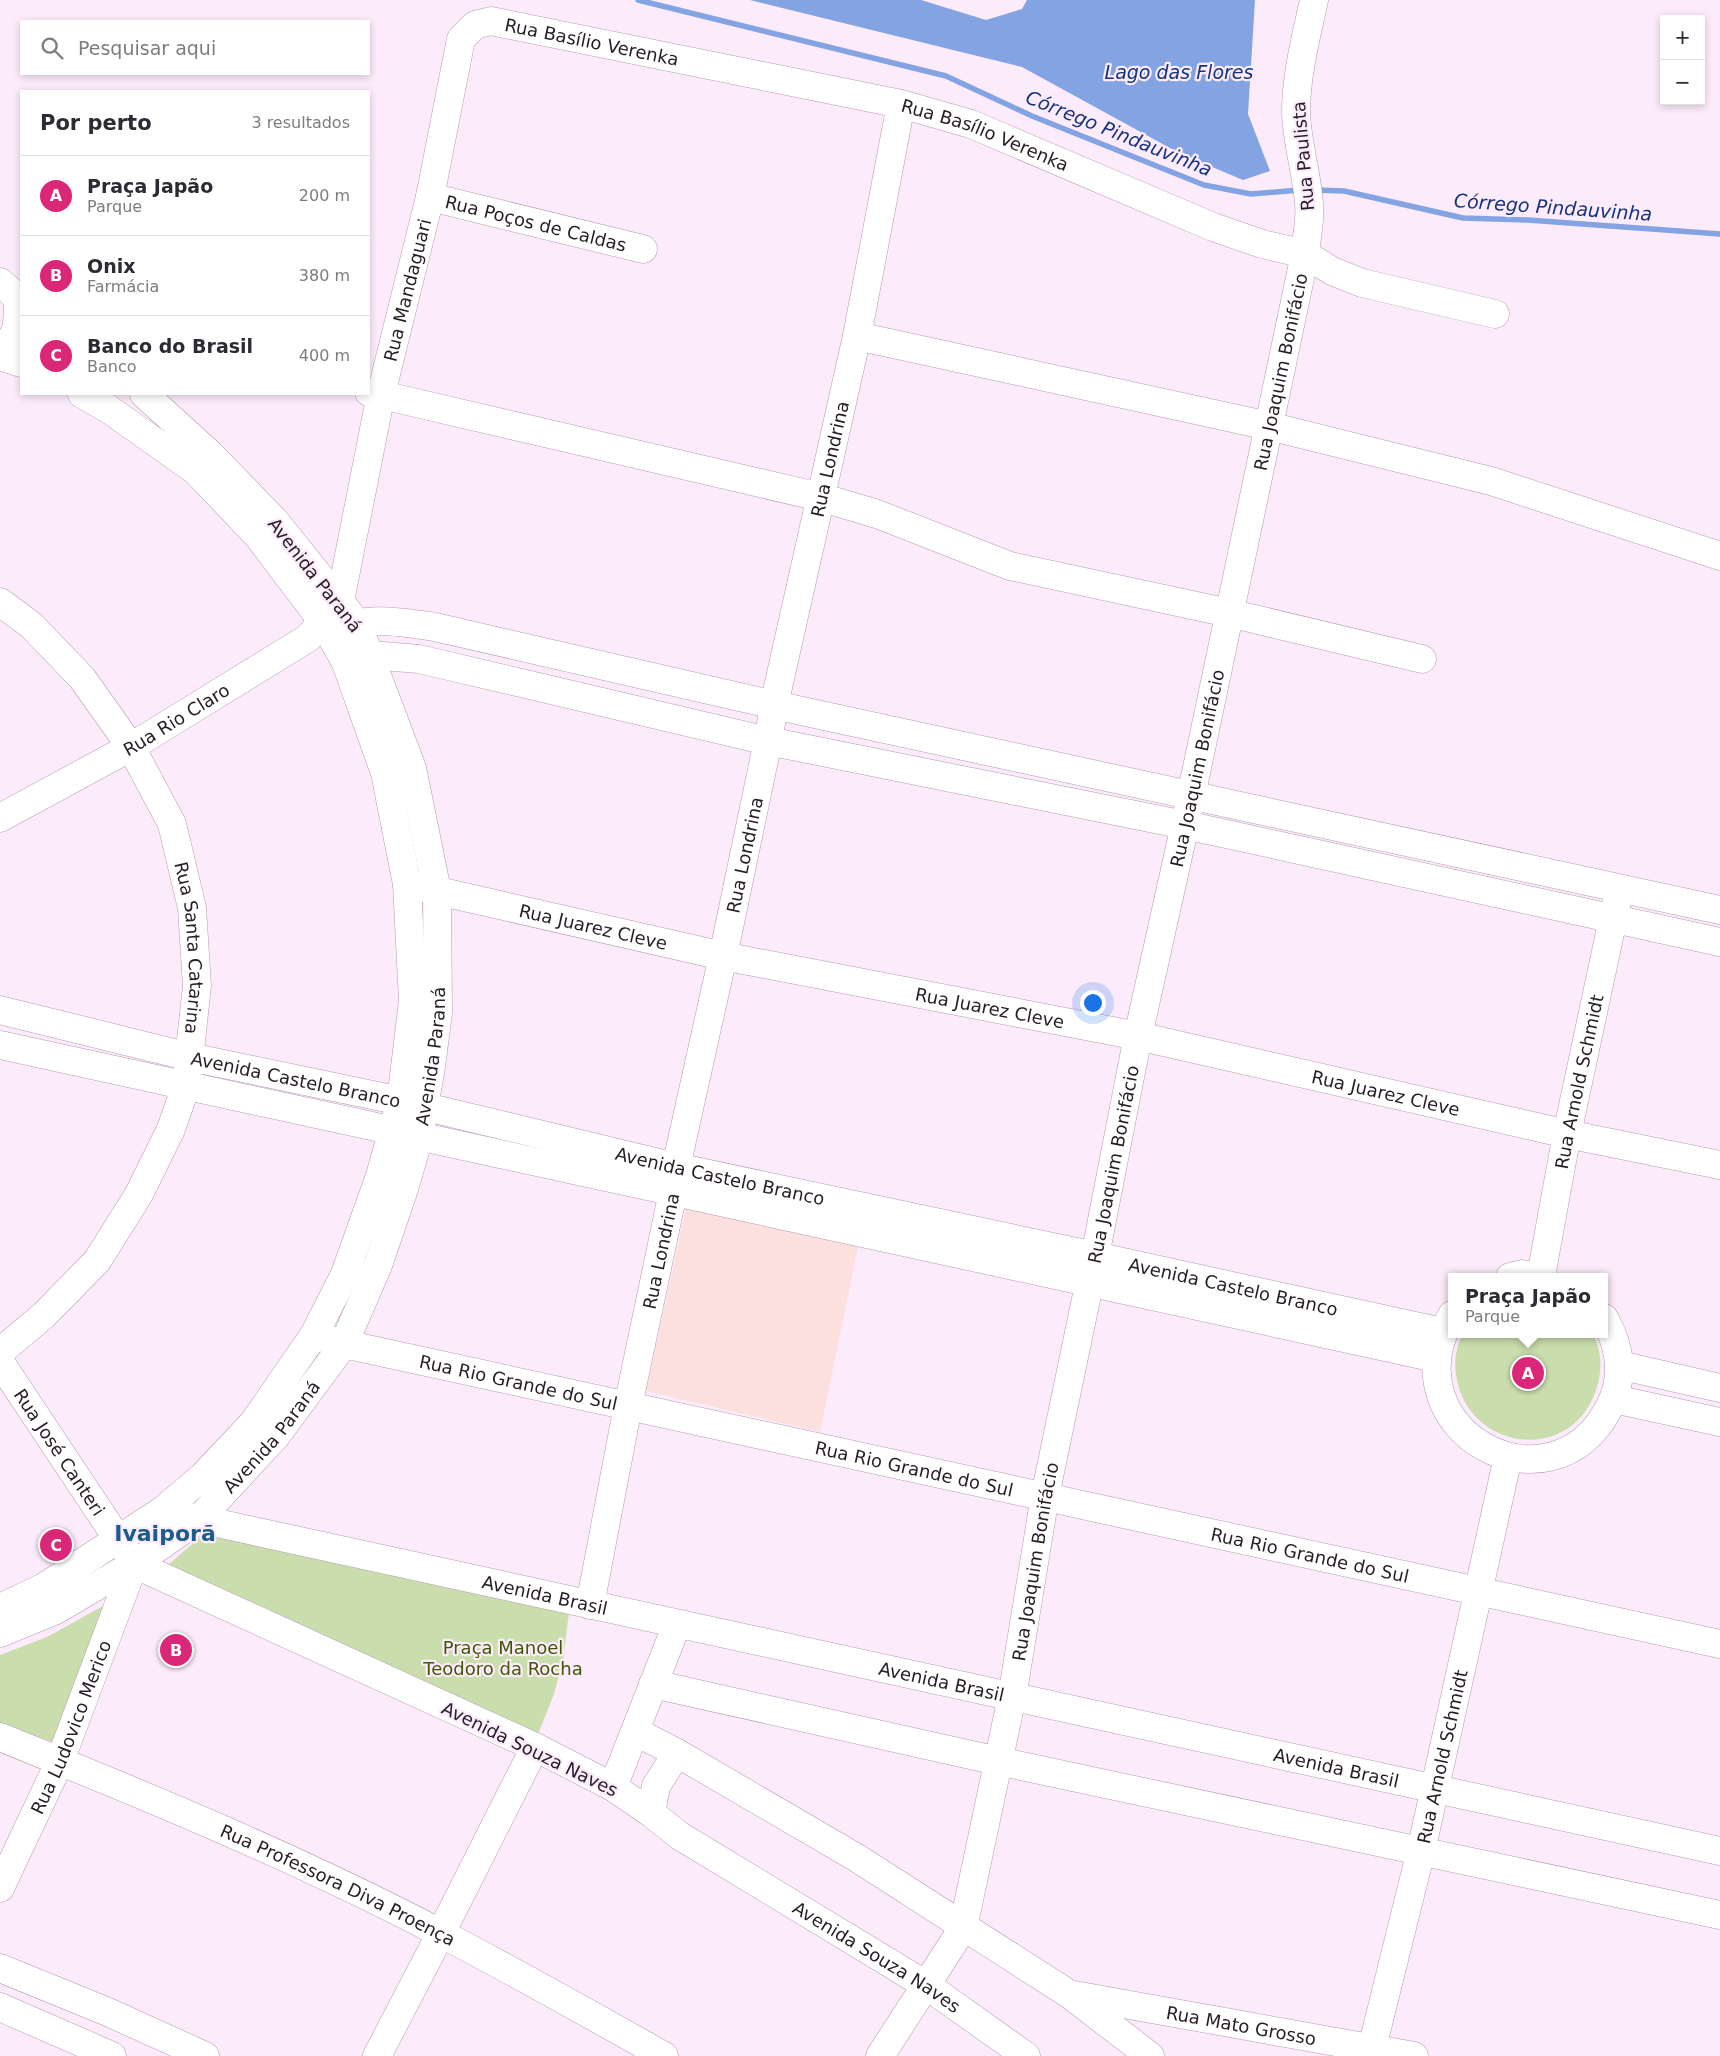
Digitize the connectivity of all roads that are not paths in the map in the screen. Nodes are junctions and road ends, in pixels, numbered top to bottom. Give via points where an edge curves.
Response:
1 (1314, 0) edge
2 (461, 39) joint
3 (901, 104) junction
4 (430, 197) junction
5 (643, 249) dead end
6 (1304, 254) junction
7 (13, 294) edge
8 (1495, 314) dead end
9 (857, 336) junction
10 (0, 345) edge
11 (0, 356) edge
12 (20, 363) edge
13 (375, 393) edge
14 (84, 395) edge
15 (145, 395) edge
16 (1269, 426) junction
17 (820, 497) junction
18 (1720, 556) edge
19 (0, 602) edge
20 (1229, 613) junction
21 (332, 620) junction
22 (357, 623) junction
23 (358, 659) junction
24 (1422, 659) dead end
25 (774, 705) junction
26 (768, 742) junction
27 (131, 747) junction
28 (1191, 794) junction
29 (0, 818) edge
30 (1185, 825) junction
31 (407, 884) junction
32 (1620, 889) junction
33 (437, 891) junction
34 (1720, 910) edge
35 (1612, 918) junction
36 (1720, 942) edge
37 (723, 956) junction
38 (0, 1010) edge
39 (1138, 1036) junction
40 (0, 1045) edge
41 (190, 1057) junction
42 (186, 1086) junction
43 (412, 1104) junction
44 (406, 1133) junction
45 (1567, 1134) junction
46 (1720, 1165) edge
47 (674, 1180) junction
48 (1095, 1256) junction
49 (1543, 1273) edge
50 (1089, 1282) junction
51 (1608, 1325) edge
52 (314, 1335) junction
53 (1443, 1335) edge
54 (344, 1344) junction
55 (0, 1352) edge
56 (0, 1362) edge
57 (1620, 1365) junction
58 (1720, 1388) edge
59 (1614, 1399) junction
60 (628, 1406) junction
61 (1720, 1422) edge
62 (1508, 1457) junction
63 (1045, 1496) junction
64 (162, 1511) junction
65 (199, 1519) junction
66 (119, 1541) junction
67 (134, 1564) junction
68 (1479, 1591) junction
69 (590, 1605) junction
70 (0, 1608) edge
71 (677, 1624) junction
72 (0, 1634) edge
73 (1720, 1644) edge
74 (653, 1684) junction
75 (1012, 1696) junction
76 (636, 1732) junction
77 (0, 1737) edge
78 (535, 1747) junction
79 (677, 1753) junction
80 (60, 1761) junction
81 (998, 1761) junction
82 (613, 1787) junction
83 (1435, 1789) junction
84 (651, 1813) junction
85 (1421, 1851) junction
86 (1720, 1851) edge
87 (0, 1888) edge
88 (1720, 1915) edge
89 (963, 1928) junction
90 (442, 1933) junction
91 (0, 1968) edge
92 (926, 1985) junction
93 (1070, 1994) junction
94 (0, 2007) edge
95 (1371, 2052) edge
96 (112, 2056) edge
97 (205, 2056) edge
98 (377, 2056) edge
99 (664, 2056) edge
100 (880, 2056) edge
101 (1026, 2056) edge
102 (1150, 2056) edge
103 (1414, 2056) edge

1 - 6 street, Rua Paulista via 1300,65 1296,112 1310,206
2 - 3 street, Rua Basílio Verenka via 475,25 491,21
2 - 4 street, Rua Mandaguari
3 - 6 street, Rua Basílio Verenka via 971,124 1213,227
3 - 9 street, Rua Londrina
4 - 5 street, Rua Poços de Caldas
4 - 13 street, Rua Mandaguari
6 - 8 street, Rua Basílio Verenka via 1332,271 1362,283
6 - 16 street, Rua Joaquim Bonifácio
7 - 10 street via 16,329 6,344
9 - 16 street
9 - 17 street, Rua Londrina
11 - 12 street
13 - 17 street
13 - 21 street, Rua Mandaguari
14 - 21 street, Avenida Paraná via 196,472
15 - 21 street, Avenida Paraná via 210,454 275,521
16 - 18 street via 1491,481
16 - 20 street, Rua Joaquim Bonifácio
17 - 20 street via 877,514 1010,566
17 - 25 street, Rua Londrina
19 - 27 street, Rua Santa Catarina via 31,625 82,678
20 - 24 street
20 - 28 street, Rua Joaquim Bonifácio
21 - 22 street, Rua Rio Claro via 343,628
21 - 23 street, Avenida Paraná
21 - 27 street, Rua Rio Claro
22 - 23 street, Avenida Paraná
22 - 25 street via 402,622 435,627
23 - 26 street via 418,659
23 - 31 street, Avenida Paraná
23 - 33 street, Avenida Paraná via 412,768
25 - 26 street, Rua Londrina
25 - 28 street
26 - 30 street
26 - 37 street, Rua Londrina
27 - 29 street, Rua Rio Claro
27 - 41 street, Rua Santa Catarina via 172,824 192,908 197,986
28 - 30 street, Rua Joaquim Bonifácio
28 - 32 street
30 - 35 street
30 - 39 street, Rua Joaquim Bonifácio
31 - 33 street, Rua Juarez Cleve
31 - 43 street, Avenida Paraná via 413,1001
32 - 34 street
32 - 35 street, Rua Arnold Schmidt
33 - 37 street, Rua Juarez Cleve
33 - 43 street, Avenida Paraná via 438,1012 431,1067
35 - 36 street
35 - 45 street, Rua Arnold Schmidt
37 - 39 street, Rua Juarez Cleve
37 - 47 street, Rua Londrina
38 - 41 street, Avenida Castelo Branco
39 - 45 street, Rua Juarez Cleve
39 - 48 street, Rua Joaquim Bonifácio
40 - 42 street, Avenida Castelo Branco
41 - 42 street, Rua Santa Catarina
41 - 43 street, Avenida Castelo Branco
42 - 44 street, Avenida Castelo Branco
42 - 55 street, Rua Santa Catarina via 171,1129 139,1194 96,1261 44,1315
43 - 44 street, Avenida Paraná
43 - 47 street, Avenida Castelo Branco
44 - 47 street, Avenida Castelo Branco
44 - 52 street, Avenida Paraná via 345,1274
44 - 54 street, Avenida Paraná via 404,1189 378,1265
45 - 46 street, Rua Juarez Cleve
45 - 49 street, Rua Arnold Schmidt
47 - 48 street, Avenida Castelo Branco
47 - 50 street, Avenida Castelo Branco
47 - 60 street, Rua Londrina
48 - 50 street, Rua Joaquim Bonifácio
48 - 53 street, Avenida Castelo Branco
50 - 53 street, Avenida Castelo Branco
50 - 63 street, Rua Joaquim Bonifácio
51 - 57 street via 1614,1335
52 - 54 street, Rua Rio Grande do Sul
52 - 64 street, Avenida Paraná via 254,1422 202,1477
53 - 62 street via 1438,1385 1446,1410 1462,1432 1484,1448
54 - 60 street, Rua Rio Grande do Sul
54 - 65 street, Avenida Paraná via 276,1436
56 - 66 street, Rua José Canteri
57 - 58 street
57 - 59 street
59 - 61 street
59 - 62 street via 1602,1422 1583,1440 1560,1453 1535,1459
60 - 63 street, Rua Rio Grande do Sul
60 - 69 street, Rua Londrina
62 - 68 street, Rua Arnold Schmidt
63 - 68 street, Rua Rio Grande do Sul
63 - 75 street, Rua Joaquim Bonifácio
64 - 65 street, Avenida Brasil
64 - 66 street, Avenida Paraná
65 - 67 street, Avenida Paraná
65 - 69 street, Avenida Brasil
66 - 67 street
66 - 70 street, Avenida Paraná via 44,1587
67 - 72 street, Avenida Paraná via 56,1610
67 - 78 street, Avenida Souza Naves
67 - 80 street, Rua Ludovico Merico
68 - 73 street, Rua Rio Grande do Sul
68 - 83 street, Rua Arnold Schmidt
69 - 71 street, Avenida Brasil
71 - 74 street
71 - 75 street, Avenida Brasil
74 - 76 street
74 - 81 street
75 - 81 street, Rua Joaquim Bonifácio
75 - 83 street, Avenida Brasil
76 - 79 street
76 - 82 street
77 - 80 street, Rua Professora Diva Proença
78 - 82 street, Avenida Souza Naves
78 - 90 street
79 - 84 street via 656,1786
79 - 89 street via 857,1858
80 - 87 street, Rua Ludovico Merico
80 - 90 street, Rua Professora Diva Proença via 317,1873
81 - 85 street
81 - 89 street, Rua Joaquim Bonifácio
82 - 84 street, Avenida Souza Naves
83 - 85 street, Rua Arnold Schmidt
83 - 86 street, Avenida Brasil
84 - 92 street, Avenida Souza Naves via 680,1836
85 - 88 street
85 - 95 street, Rua Arnold Schmidt
89 - 92 street, Rua Joaquim Bonifácio
89 - 93 street
90 - 98 street
90 - 99 street, Rua Professora Diva Proença
91 - 97 street
92 - 100 street, Rua Joaquim Bonifácio
92 - 101 street, Avenida Souza Naves
93 - 95 street, Rua Mato Grosso
93 - 102 street
94 - 96 street
95 - 103 street, Rua Mato Grosso

